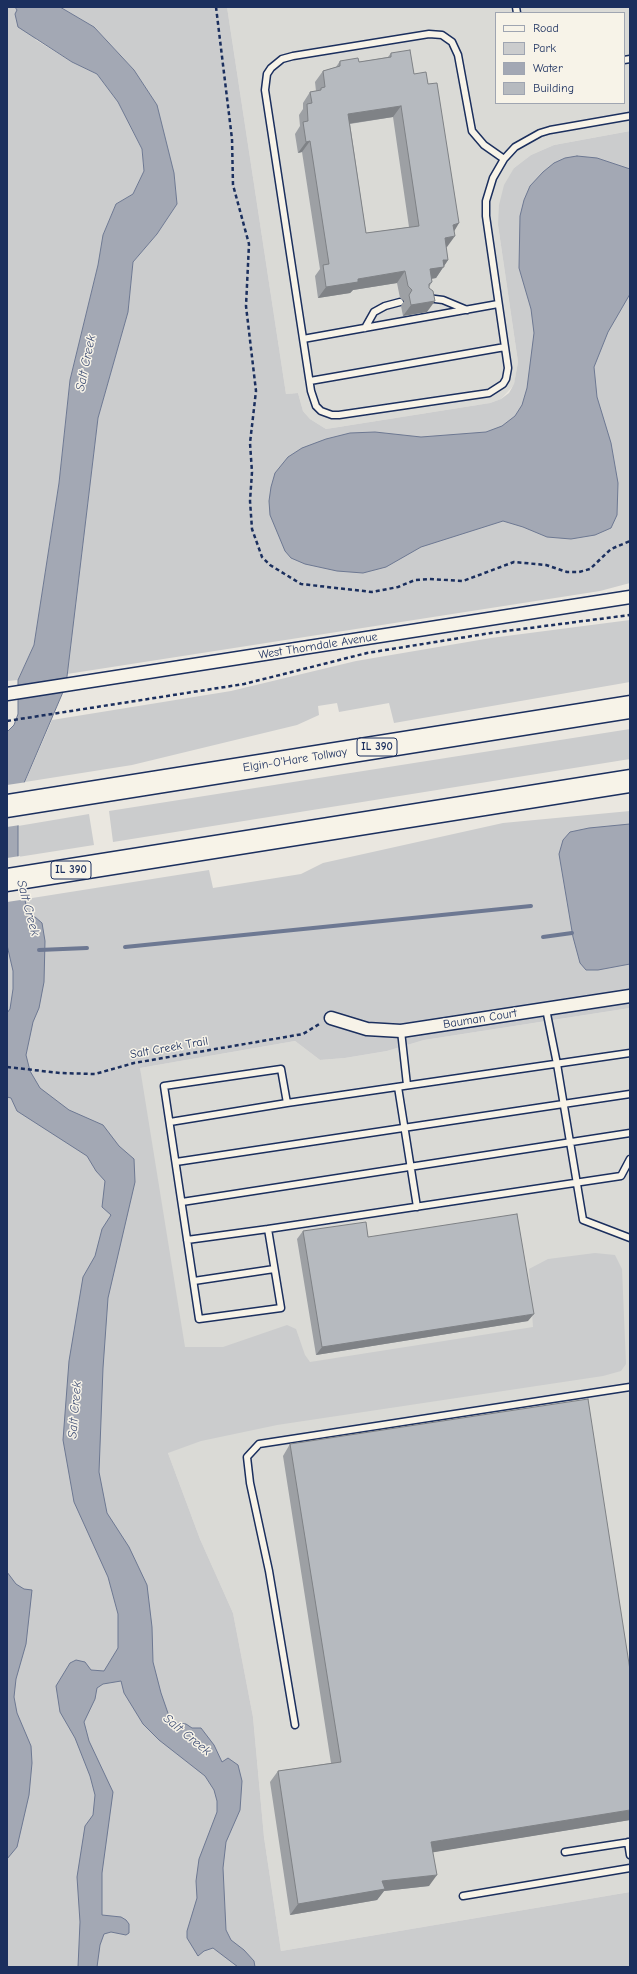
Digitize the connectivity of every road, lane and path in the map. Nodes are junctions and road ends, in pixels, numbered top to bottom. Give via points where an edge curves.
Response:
1 (630, 116) edge
2 (504, 159) junction
3 (425, 298) edge
4 (400, 302) dead end
5 (498, 304) junction
6 (467, 310) junction
7 (365, 328) junction
8 (303, 339) junction
9 (505, 347) junction
10 (310, 381) junction
11 (630, 597) edge
12 (630, 615) edge
13 (7, 694) edge
14 (630, 707) edge
15 (7, 721) edge
16 (630, 781) edge
17 (7, 806) edge
18 (7, 880) edge
19 (630, 996) edge
20 (546, 1009) junction
21 (332, 1018) joint
22 (401, 1031) junction
23 (630, 1052) edge
24 (557, 1064) junction
25 (7, 1067) edge
26 (407, 1085) junction
27 (398, 1087) junction
28 (630, 1094) edge
29 (287, 1103) junction
30 (564, 1104) junction
31 (170, 1122) junction
32 (404, 1128) junction
33 (630, 1133) edge
34 (569, 1143) junction
35 (630, 1159) edge
36 (176, 1162) junction
37 (410, 1166) junction
38 (576, 1183) junction
39 (182, 1202) junction
40 (417, 1208) junction
41 (268, 1229) junction
42 (630, 1238) edge
43 (187, 1240) junction
44 (274, 1269) junction
45 (194, 1281) junction
46 (630, 1387) edge
47 (295, 1725) dead end
48 (629, 1842) edge
49 (565, 1852) dead end
50 (630, 1855) edge
51 (630, 1868) edge
52 (463, 1896) dead end

1 - 2 lane via 540,133 515,147
2 - 5 lane via 493,178 486,201 487,229
2 - 8 lane via 484,145 472,130 458,55 448,38 429,34 293,56 276,62 267,74 265,90
3 - 6 lane via 443,300
4 - 7 lane via 374,312
5 - 6 lane
5 - 9 lane
6 - 7 lane
7 - 8 lane
8 - 10 lane
9 - 10 lane
9 - 10 lane via 508,368 506,379 499,388 489,393 332,415 316,406
11 - 13 street, West Thorndale Avenue
12 - 15 path via 491,633 368,653 244,684
14 - 17 highway, Elgin-O'Hare Tollway / IL 390
16 - 18 highway, IL 390
19 - 20 street, Bauman Court
20 - 22 street, Bauman Court
20 - 24 lane
21 - 22 street, Bauman Court via 367,1029
21 - 25 path, Salt Creek Trail via 302,1034 134,1063 95,1074
22 - 26 lane
23 - 24 lane
24 - 26 lane
24 - 30 lane
26 - 27 lane
27 - 29 lane
27 - 32 lane
28 - 30 lane
29 - 31 lane
29 - 31 lane via 281,1069 164,1086
30 - 32 lane
30 - 34 lane
31 - 36 lane
32 - 36 lane
32 - 37 lane
33 - 34 lane
34 - 37 lane
34 - 38 lane
35 - 38 lane via 621,1176
36 - 39 lane
37 - 39 lane
37 - 40 lane
38 - 40 lane
38 - 42 lane via 582,1220
39 - 43 lane
40 - 41 lane
41 - 43 lane
41 - 44 lane
43 - 45 lane
44 - 45 lane
44 - 45 lane via 280,1308 199,1319
46 - 47 lane via 259,1444 247,1457 250,1483 269,1571
48 - 49 lane
48 - 50 lane
51 - 52 lane

